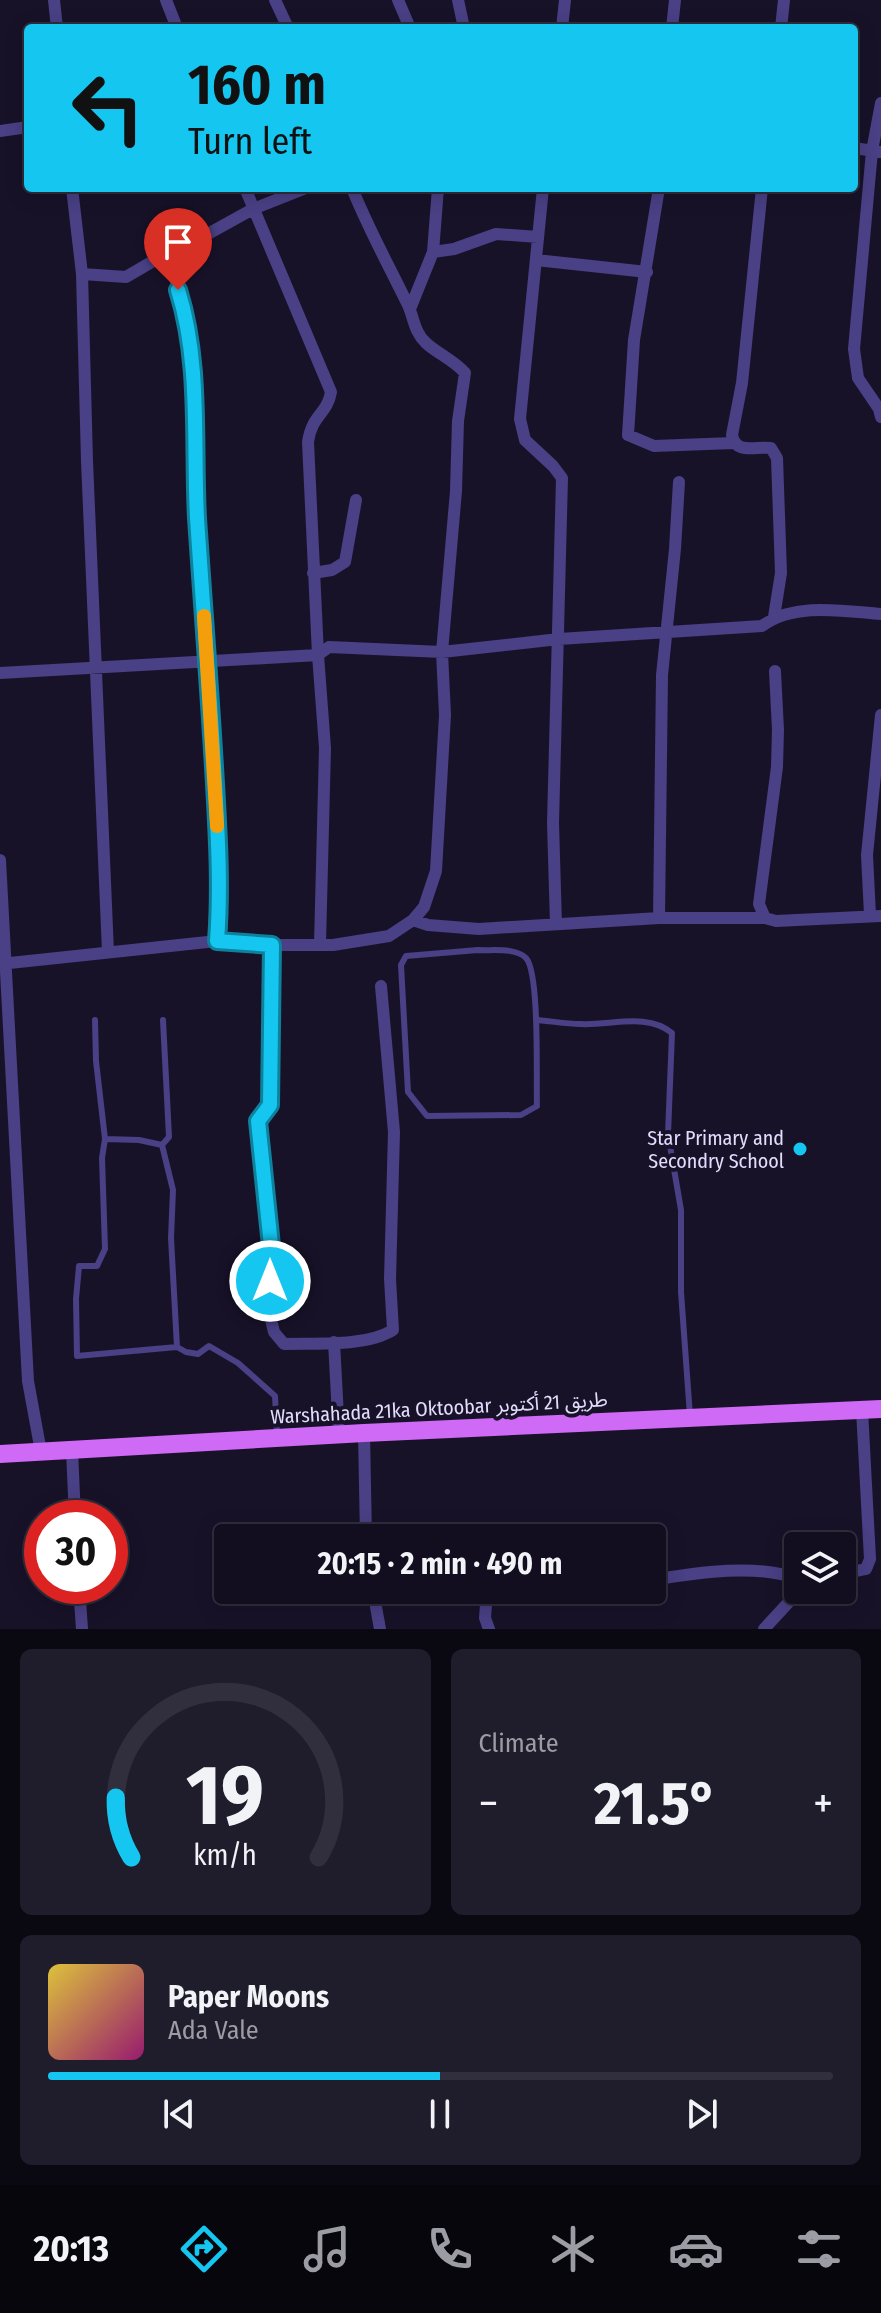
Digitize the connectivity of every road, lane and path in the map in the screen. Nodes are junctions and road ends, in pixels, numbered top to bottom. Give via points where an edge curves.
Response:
1 (54, 0) edge
2 (166, 0) edge
3 (275, 0) edge
4 (398, 0) edge
5 (458, 0) edge
6 (565, 0) edge
7 (675, 0) edge
8 (784, 0) edge
9 (57, 24) edge
10 (175, 24) edge
11 (286, 24) edge
12 (408, 24) edge
13 (463, 24) edge
14 (562, 24) edge
15 (672, 24) edge
16 (781, 24) edge
17 (881, 103) edge
18 (24, 128) edge
19 (0, 131) edge
20 (876, 152) edge
21 (72, 192) edge
22 (247, 192) edge
23 (296, 192) edge
24 (354, 192) edge
25 (438, 192) edge
26 (543, 192) edge
27 (658, 192) edge
28 (762, 192) edge
29 (253, 209) junction
30 (538, 237) junction
31 (433, 252) junction
32 (536, 260) junction
33 (170, 262) junction
34 (647, 272) junction
35 (82, 274) junction
36 (410, 309) junction
37 (880, 412) edge
38 (733, 443) junction
39 (679, 482) dead end
40 (356, 500) dead end
41 (313, 573) junction
42 (881, 614) edge
43 (774, 617) junction
44 (666, 633) junction
45 (559, 639) junction
46 (442, 652) junction
47 (318, 655) junction
48 (206, 661) junction
49 (97, 669) junction
50 (775, 671) dead end
51 (0, 673) edge
52 (881, 715) edge
53 (880, 731) edge
54 (0, 860) edge
55 (875, 916) edge
56 (659, 918) junction
57 (765, 918) junction
58 (413, 920) junction
59 (556, 924) junction
60 (217, 941) junction
61 (320, 944) junction
62 (272, 945) junction
63 (108, 952) junction
64 (3, 964) edge
65 (381, 986) dead end
66 (95, 1020) dead end
67 (163, 1020) dead end
68 (536, 1020) junction
69 (105, 1139) junction
70 (162, 1145) junction
71 (334, 1342) junction
72 (177, 1347) junction
73 (881, 1409) edge
74 (862, 1410) junction
75 (690, 1416) junction
76 (364, 1433) junction
77 (339, 1435) junction
78 (277, 1438) junction
79 (72, 1450) junction
80 (41, 1452) junction
81 (0, 1454) edge
82 (74, 1500) edge
83 (366, 1524) edge
84 (856, 1571) edge
85 (784, 1574) edge
86 (666, 1578) edge
87 (80, 1604) edge
88 (376, 1604) edge
89 (486, 1604) edge
90 (787, 1604) edge
91 (82, 1629) edge
92 (380, 1629) edge
93 (489, 1629) edge
94 (764, 1629) edge

1 - 9 street
2 - 10 street
3 - 11 street
4 - 12 street
5 - 13 street
6 - 14 street
7 - 15 street
8 - 16 street
17 - 20 street
18 - 19 street
20 - 37 street via 854,349 858,378
21 - 35 street
22 - 29 street
23 - 29 street
24 - 36 street
25 - 31 street
26 - 30 street
27 - 34 street
28 - 38 street
29 - 33 street via 180,245
29 - 41 street via 331,392 327,407 310,427 308,442
30 - 31 street via 485,235
30 - 32 street
31 - 36 street
32 - 34 street
32 - 45 street via 520,419 525,440 562,478
33 - 35 street via 155,260 126,277
33 - 48 street via 187,317 194,384
34 - 38 street via 634,340 628,435 654,446
35 - 49 street
36 - 46 street via 413,325 426,343 465,373
38 - 43 street via 739,448 771,448 777,458 781,573
39 - 44 street
40 - 41 street via 345,562
41 - 47 street
42 - 43 street via 820,610
43 - 44 street via 762,626
44 - 45 street
44 - 56 street
45 - 46 street
45 - 59 street via 553,823
46 - 47 street via 329,647
46 - 58 street via 445,715 436,871 431,894
47 - 48 street
47 - 61 street via 325,748
48 - 49 street
48 - 60 street via 220,907
49 - 51 street
49 - 63 street
50 - 57 street via 777,767 759,904
52 - 53 street
53 - 55 street via 867,855
54 - 64 street
55 - 57 street
56 - 57 street
56 - 59 street
58 - 59 street via 479,929
58 - 61 street via 389,936
60 - 62 street
60 - 63 street
61 - 62 street
62 - 71 street via 270,1105 258,1121 272,1255 268,1307 274,1332 284,1344
63 - 64 street
64 - 80 street via 28,1381
65 - 71 street via 394,1132 393,1330 382,1337
66 - 69 lane
67 - 70 lane via 169,1137
68 - 68 lane via 537,1106 521,1115 427,1116 408,1092 401,965 406,956 478,950 523,955 530,964
68 - 75 lane via 581,1025 633,1021 664,1026 672,1033 668,1134 681,1210
69 - 70 lane
69 - 72 lane via 105,1249 97,1266 79,1266 77,1356
70 - 72 lane via 173,1190
71 - 77 street
72 - 78 lane via 198,1354 209,1346 275,1396
73 - 74 main road, Warshahada 21ka Oktoobar طريق 21 أكتوبر
74 - 75 main road, Warshahada 21ka Oktoobar طريق 21 أكتوبر
74 - 84 street via 870,1559 866,1569
75 - 76 main road, Warshahada 21ka Oktoobar طريق 21 أكتوبر
76 - 77 main road, Warshahada 21ka Oktoobar طريق 21 أكتوبر
76 - 83 street
77 - 78 main road, Warshahada 21ka Oktoobar طريق 21 أكتوبر
78 - 79 main road, Warshahada 21ka Oktoobar طريق 21 أكتوبر
79 - 80 main road, Warshahada 21ka Oktoobar طريق 21 أكتوبر
79 - 82 street
80 - 81 main road, Warshahada 21ka Oktoobar طريق 21 أكتوبر
85 - 86 street
87 - 91 street
88 - 92 street
89 - 93 street
90 - 94 street

